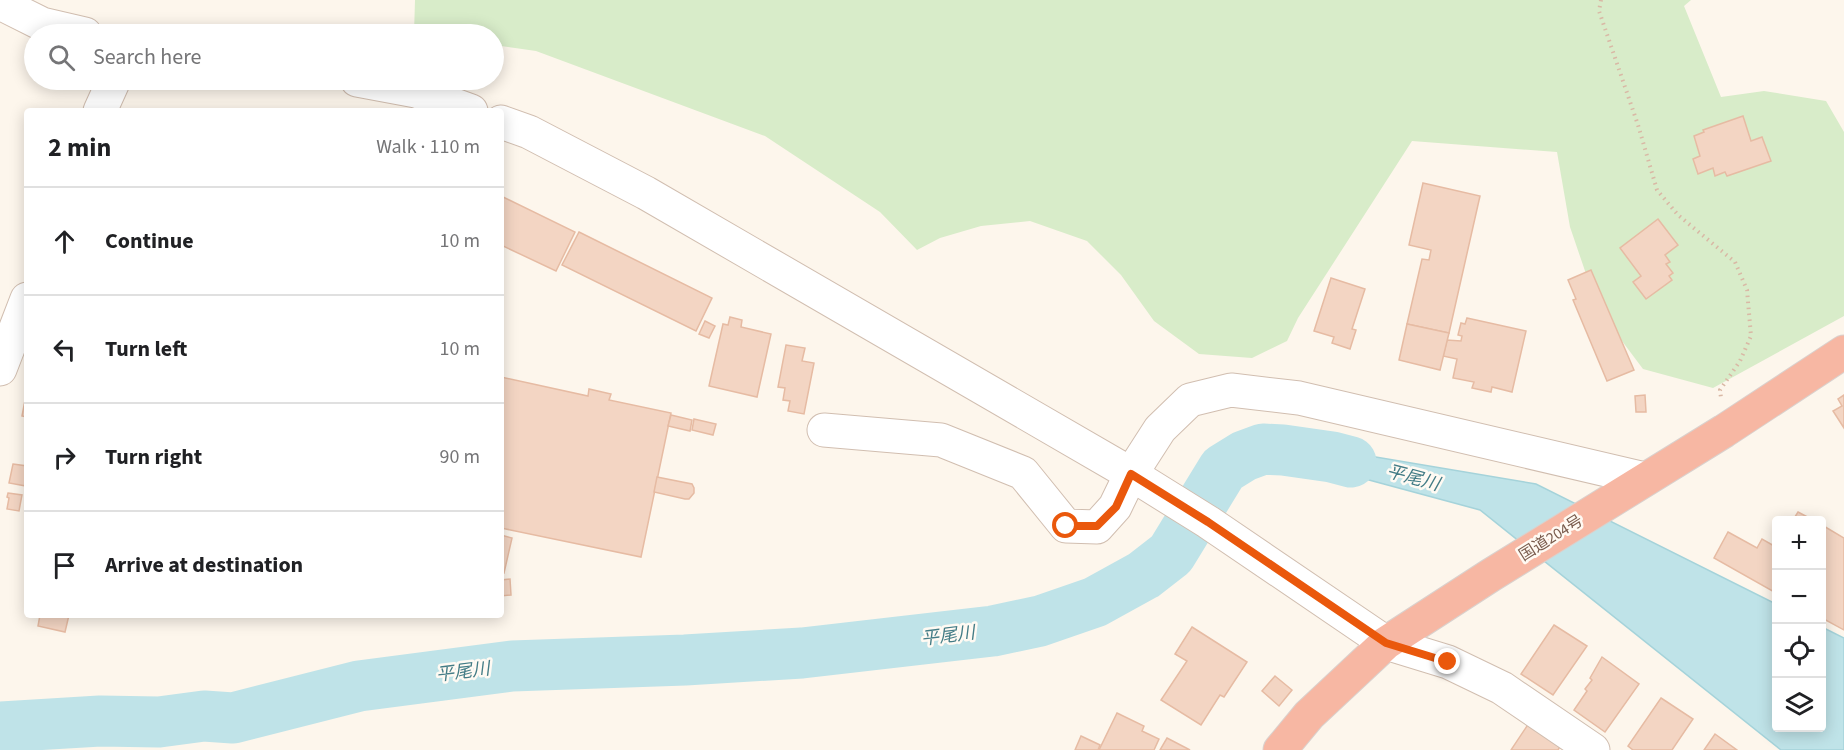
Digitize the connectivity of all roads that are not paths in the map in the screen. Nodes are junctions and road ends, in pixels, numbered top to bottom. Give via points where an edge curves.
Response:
1 (0, 3) edge
2 (42, 24) edge
3 (109, 90) edge
4 (411, 90) edge
5 (101, 108) edge
6 (463, 108) edge
7 (504, 123) edge
8 (24, 307) edge
9 (1844, 352) edge
10 (0, 369) edge
11 (824, 430) dead end
12 (1143, 481) junction
13 (1633, 487) junction
14 (1386, 643) junction
15 (1586, 748) edge
16 (1280, 750) edge

1 - 2 street
3 - 5 street
4 - 6 street
7 - 12 street via 529,132 646,193
8 - 10 street
9 - 13 highway, 国道204号
11 - 12 street via 940,440 1023,473 1066,526 1097,526
12 - 13 street via 1160,429 1190,400 1231,390 1299,398
12 - 14 street
13 - 14 highway, 国道204号
14 - 15 street via 1448,662 1502,688
14 - 16 highway, 国道204号 via 1309,715

